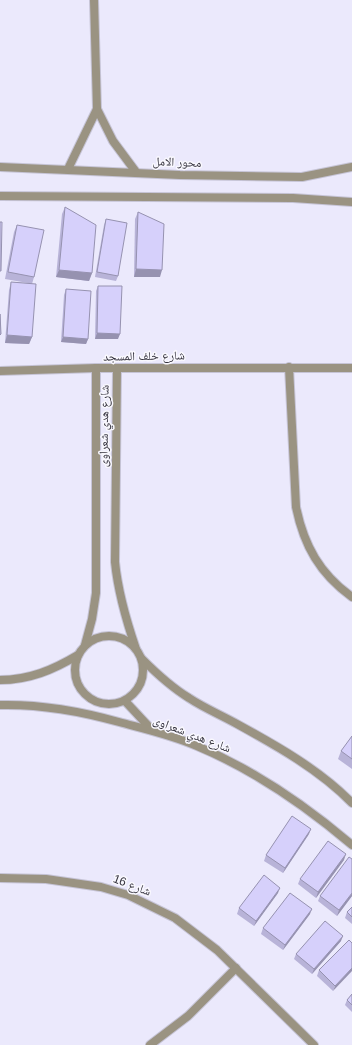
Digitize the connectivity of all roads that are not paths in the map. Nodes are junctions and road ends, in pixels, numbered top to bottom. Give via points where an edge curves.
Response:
1 (94, 0) edge
2 (96, 110) junction
3 (0, 167) edge
4 (352, 167) edge
5 (68, 170) junction
6 (136, 172) junction
7 (0, 196) edge
8 (352, 202) edge
9 (289, 366) junction
10 (96, 368) junction
11 (117, 368) junction
12 (352, 368) edge
13 (0, 371) edge
14 (352, 597) edge
15 (85, 645) junction
16 (136, 648) junction
17 (78, 655) junction
18 (142, 659) junction
19 (0, 680) edge
20 (126, 701) junction
21 (97, 703) junction
22 (0, 705) edge
23 (79, 712) junction
24 (152, 731) junction
25 (349, 797) edge
26 (352, 803) edge
27 (352, 845) edge
28 (0, 878) edge
29 (236, 968) junction
30 (150, 1045) edge
31 (315, 1045) edge

1 - 2 street
2 - 5 street
2 - 6 street via 113,141
3 - 5 street, محور الامل
4 - 6 street, محور الامل via 302,177
5 - 6 street, محور الامل
7 - 8 street via 293,198
9 - 11 street, شارع خلف المسجد
9 - 12 street, شارع خلف المسجد
9 - 14 street via 296,507 300,527 317,564 329,579
10 - 11 street, شارع خلف المسجد
10 - 13 street, شارع خلف المسجد
10 - 15 street, شارع هدي شعراوى via 96,593
11 - 16 street, شارع هدي شعراوى via 115,562 119,593
15 - 16 street via 97,638 111,635 129,642
15 - 17 street
16 - 18 street
17 - 19 street via 45,672
17 - 21 street via 75,678 83,693
18 - 20 street via 144,668 141,683
18 - 25 street via 171,686 264,738
20 - 21 street via 106,705
20 - 24 street
21 - 23 street
22 - 23 street, شارع هدي شعراوى via 20,704
23 - 24 street, شارع هدي شعراوى
24 - 27 street, شارع هدي شعراوى via 196,746 238,765 278,788
25 - 26 street
28 - 29 street, شارع 16 via 76,882 101,886 128,895 175,918 198,934
29 - 30 street via 188,1016
29 - 31 street, شارع 16

